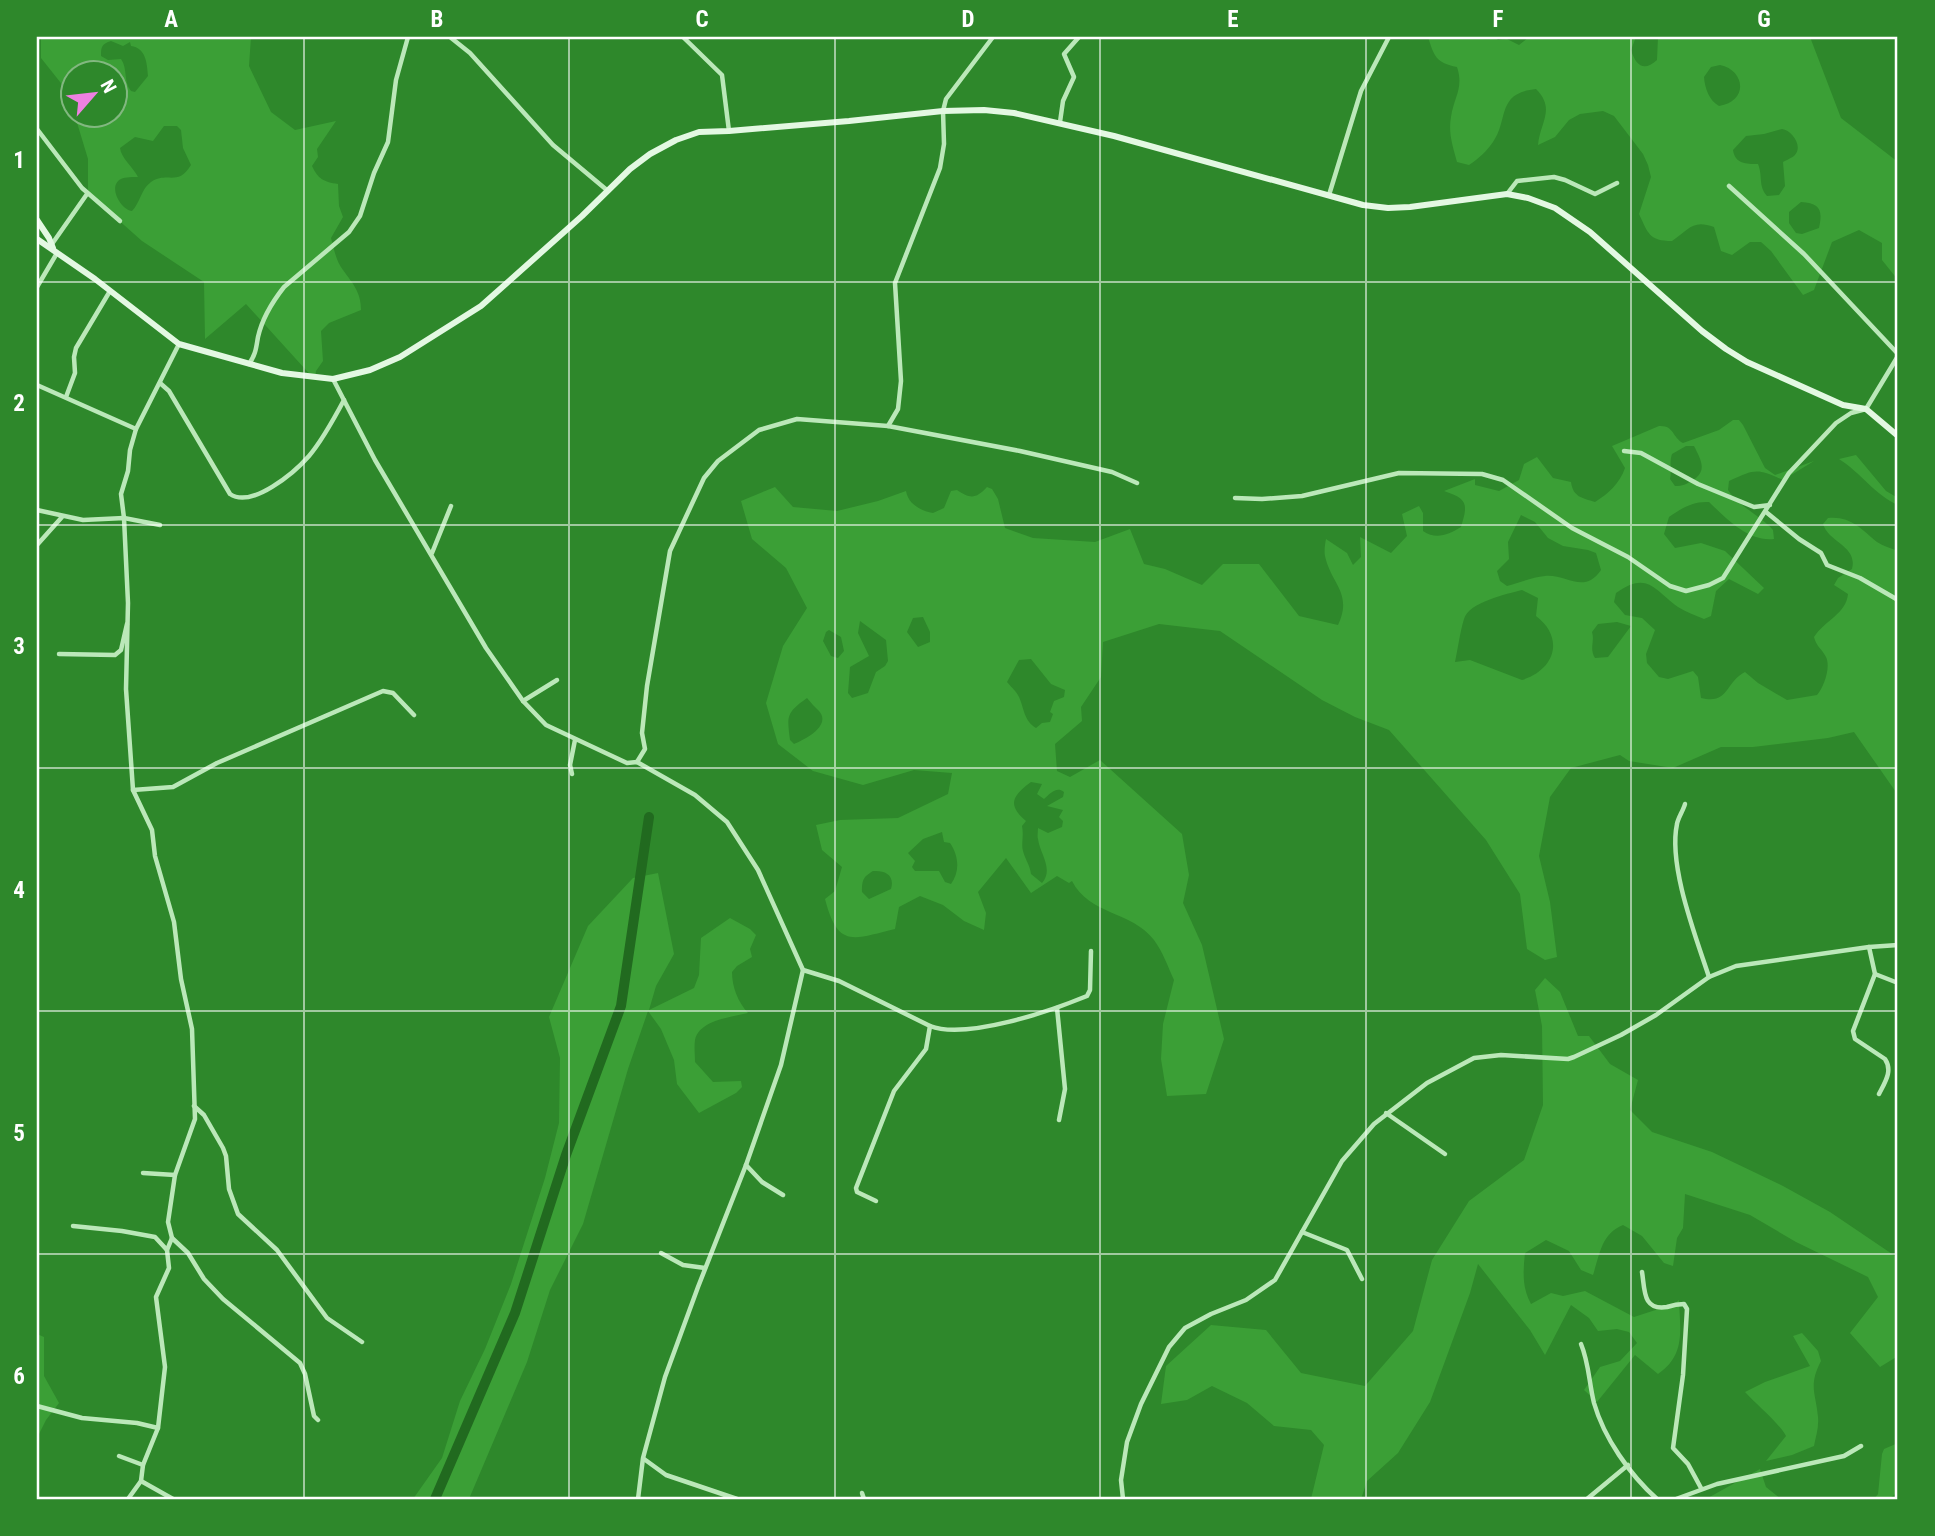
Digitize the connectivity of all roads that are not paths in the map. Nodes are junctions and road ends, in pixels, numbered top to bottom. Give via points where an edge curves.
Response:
1 (408, 37) edge
2 (450, 37) edge
3 (684, 37) edge
4 (993, 37) edge
5 (1079, 37) edge
6 (1389, 37) edge
7 (943, 111) junction
8 (1060, 122) junction
9 (37, 129) edge
10 (729, 131) junction
11 (1617, 183) dead end
12 (1729, 186) dead end
13 (608, 191) junction
14 (87, 194) junction
15 (1507, 194) junction
16 (1329, 196) junction
17 (37, 220) edge
18 (120, 221) dead end
19 (37, 239) edge
20 (54, 248) junction
21 (37, 288) edge
22 (110, 291) junction
23 (179, 344) junction
24 (1898, 355) edge
25 (249, 364) junction
26 (333, 379) junction
27 (160, 383) junction
28 (37, 385) edge
29 (66, 397) junction
30 (344, 400) junction
31 (1866, 409) junction
32 (888, 426) junction
33 (136, 429) junction
34 (1898, 436) edge
35 (1624, 451) dead end
36 (1137, 483) dead end
37 (1235, 498) dead end
38 (1770, 505) junction
39 (451, 506) dead end
40 (37, 510) edge
41 (1766, 512) junction
42 (63, 516) junction
43 (124, 518) junction
44 (160, 525) dead end
45 (37, 545) edge
46 (432, 554) junction
47 (1898, 600) edge
48 (128, 616) junction
49 (59, 654) dead end
50 (557, 680) dead end
51 (523, 701) junction
52 (414, 715) dead end
53 (575, 740) junction
54 (637, 762) junction
55 (572, 774) dead end
56 (133, 790) junction
57 (1685, 804) dead end
58 (1898, 945) edge
59 (1869, 947) junction
60 (1091, 951) dead end
61 (803, 970) junction
62 (1875, 974) junction
63 (1709, 977) junction
64 (1898, 983) edge
65 (1058, 1008) junction
66 (930, 1026) junction
67 (1879, 1094) dead end
68 (194, 1105) junction
69 (1385, 1113) junction
70 (1059, 1120) dead end
71 (1445, 1154) dead end
72 (746, 1165) junction
73 (143, 1172) dead end
74 (175, 1175) junction
75 (783, 1195) dead end
76 (876, 1201) dead end
77 (74, 1226) dead end
78 (1302, 1233) junction
79 (172, 1238) junction
80 (167, 1250) junction
81 (661, 1253) dead end
82 (705, 1268) junction
83 (1642, 1272) dead end
84 (1362, 1279) dead end
85 (362, 1342) dead end
86 (1581, 1344) dead end
87 (37, 1406) edge
88 (318, 1420) dead end
89 (158, 1428) junction
90 (1861, 1446) dead end
91 (119, 1456) dead end
92 (643, 1458) junction
93 (144, 1465) junction
94 (1628, 1465) junction
95 (141, 1481) junction
96 (1702, 1488) junction
97 (128, 1499) edge
98 (173, 1499) edge
99 (638, 1499) edge
100 (737, 1499) edge
101 (1123, 1499) edge
102 (1587, 1499) edge
103 (1657, 1499) edge
104 (1676, 1499) edge

1 - 25 street via 396,80 388,142 360,216 349,232 284,286
2 - 13 street via 470,53 552,145
3 - 10 street via 722,75
4 - 7 street via 948,95
5 - 8 street via 1064,54 1074,77
6 - 16 street via 1361,91
7 - 8 main road via 997,111
7 - 10 main road
7 - 32 street via 940,168 895,283 901,375 898,410
8 - 16 main road
9 - 14 street
10 - 13 main road via 699,132 662,147 641,159
11 - 15 street via 1595,194 1559,178 1523,180
12 - 24 street via 1811,261
13 - 26 main road via 497,293 456,324 384,364
14 - 18 street
14 - 20 street
15 - 16 main road via 1398,208
15 - 31 main road via 1540,201 1572,217 1702,331 1747,362 1843,405
17 - 20 main road
19 - 20 main road
20 - 21 street
20 - 22 main road
22 - 23 main road
22 - 29 street via 76,348 75,373
23 - 25 main road
23 - 27 street
24 - 31 street
25 - 26 main road via 293,376
26 - 30 street
27 - 30 street via 230,494 239,498 272,487 308,457
27 - 33 street
28 - 29 street
29 - 33 street
30 - 46 street
31 - 34 main road
31 - 38 street via 1836,423 1789,472
32 - 36 street via 1020,450 1112,472
32 - 54 street via 792,419 750,436 704,478 670,551 647,686 642,733 645,749
33 - 43 street via 121,494
35 - 38 street via 1641,453 1754,507
37 - 41 street via 1302,496 1399,473 1482,474 1503,480 1572,528 1686,591 1723,578
38 - 41 street
39 - 46 street
40 - 42 street
41 - 47 street via 1821,553 1827,565
42 - 43 street
42 - 45 street
43 - 44 street
43 - 48 street
46 - 51 street via 486,648
48 - 49 street via 118,653
48 - 56 street via 126,689
50 - 51 street
51 - 53 street via 546,725
52 - 56 street via 393,693 383,691 217,763 173,788
53 - 54 street via 627,763
53 - 55 street
54 - 61 street via 695,794 727,822 758,870
56 - 68 street via 151,825 155,856 172,910 192,1028
57 - 63 street via 1677,824 1680,880
58 - 59 street
59 - 62 street
59 - 63 street via 1736,966
60 - 65 street via 1089,993
61 - 66 street via 839,981
61 - 72 street via 785,1051
62 - 64 street
62 - 67 street via 1853,1031 1855,1039 1888,1063 1890,1069
63 - 69 street via 1656,1015 1574,1057 1474,1058
65 - 66 street via 962,1029
65 - 70 street via 1065,1089
66 - 76 street via 926,1049 894,1091 856,1188
68 - 74 street via 194,1124
68 - 85 street via 223,1148 238,1213 277,1250 327,1318
69 - 71 street
69 - 78 street via 1342,1161
72 - 75 street
72 - 82 street
73 - 74 street
74 - 79 street via 168,1222
77 - 80 street via 155,1237
78 - 84 street via 1347,1250
78 - 101 street via 1269,1286 1185,1328 1169,1347 1128,1442 1121,1480
79 - 80 street
79 - 88 street via 223,1299 300,1363
80 - 89 street via 167,1275 156,1297 165,1367
81 - 82 street via 684,1265
82 - 92 street via 665,1377
83 - 96 street via 1645,1300 1664,1307 1686,1306 1673,1448
86 - 94 street via 1600,1420
87 - 89 street via 82,1418
89 - 93 street
90 - 96 street via 1844,1456
91 - 93 street
92 - 99 street
92 - 100 street via 666,1475
93 - 95 street
94 - 102 street
94 - 103 street
95 - 97 street
95 - 98 street
96 - 104 street

